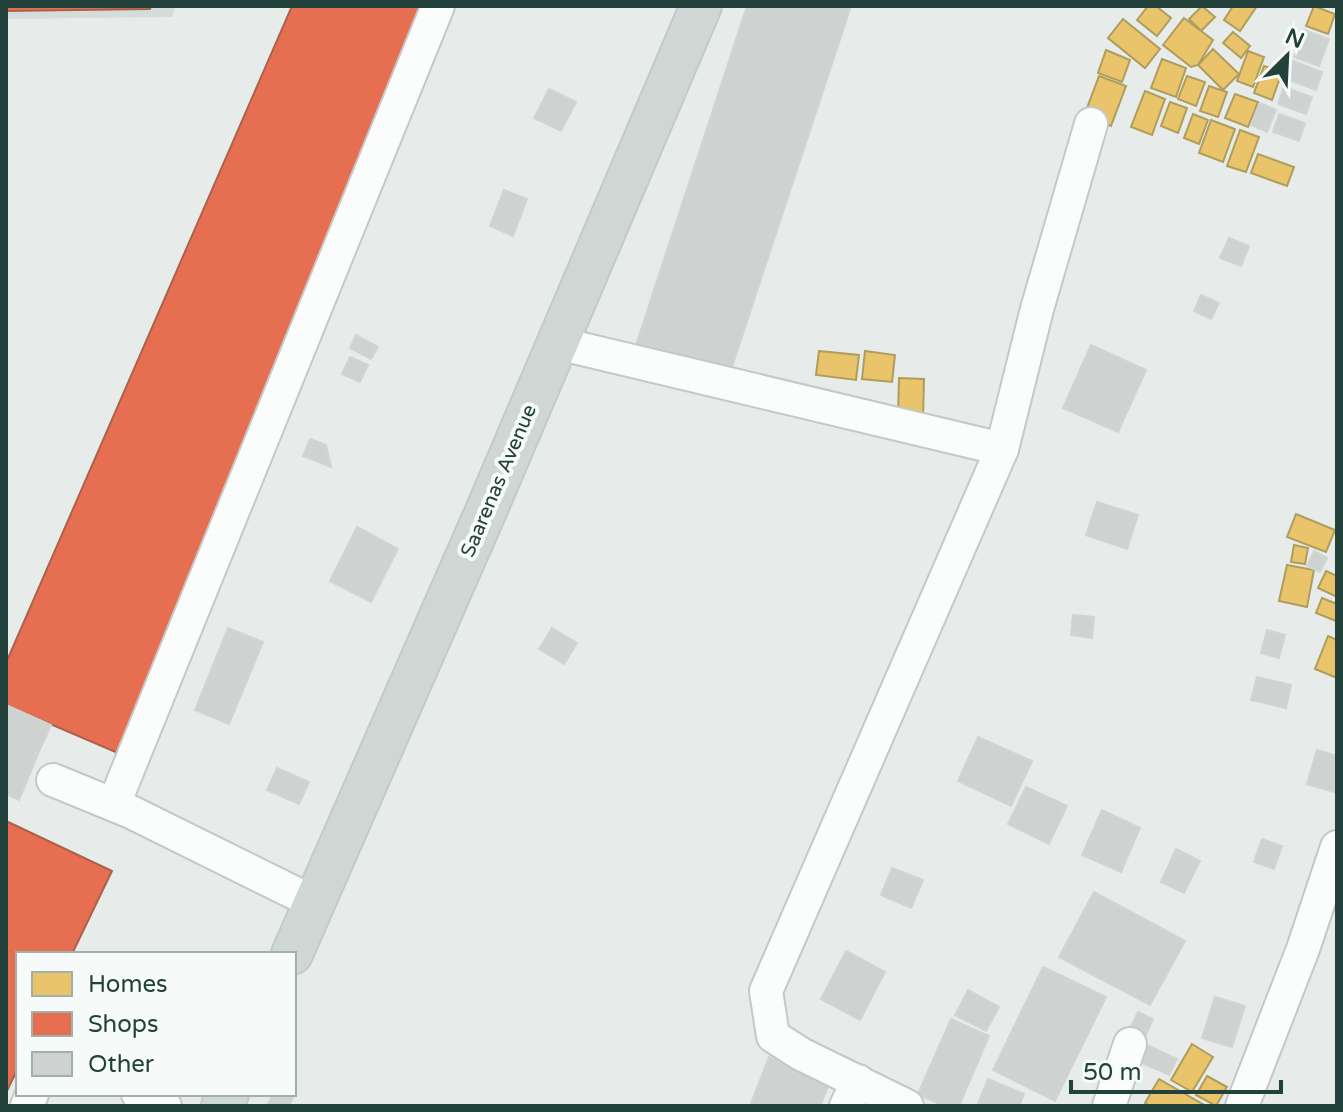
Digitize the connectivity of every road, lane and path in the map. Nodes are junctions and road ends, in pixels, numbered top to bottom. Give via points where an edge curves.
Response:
1 (438, 6) edge
2 (701, 6) edge
3 (1091, 124) dead end
4 (557, 343) junction
5 (1002, 449) junction
6 (53, 780) dead end
7 (114, 804) junction
8 (1337, 847) edge
9 (315, 903) junction
10 (293, 952) edge
11 (1130, 1044) dead end
12 (852, 1093) edge
13 (142, 1096) edge
14 (165, 1106) edge
15 (907, 1106) edge
16 (1109, 1106) edge
17 (1242, 1106) edge

1 - 7 street
2 - 4 main road, Saarenas Avenue
3 - 5 street
4 - 5 street
4 - 9 main road, Saarenas Avenue
5 - 12 street via 766,991 773,1036
6 - 7 street
7 - 9 street
8 - 17 street
9 - 10 main road, Saarenas Avenue
11 - 16 street
12 - 15 street
13 - 14 street

